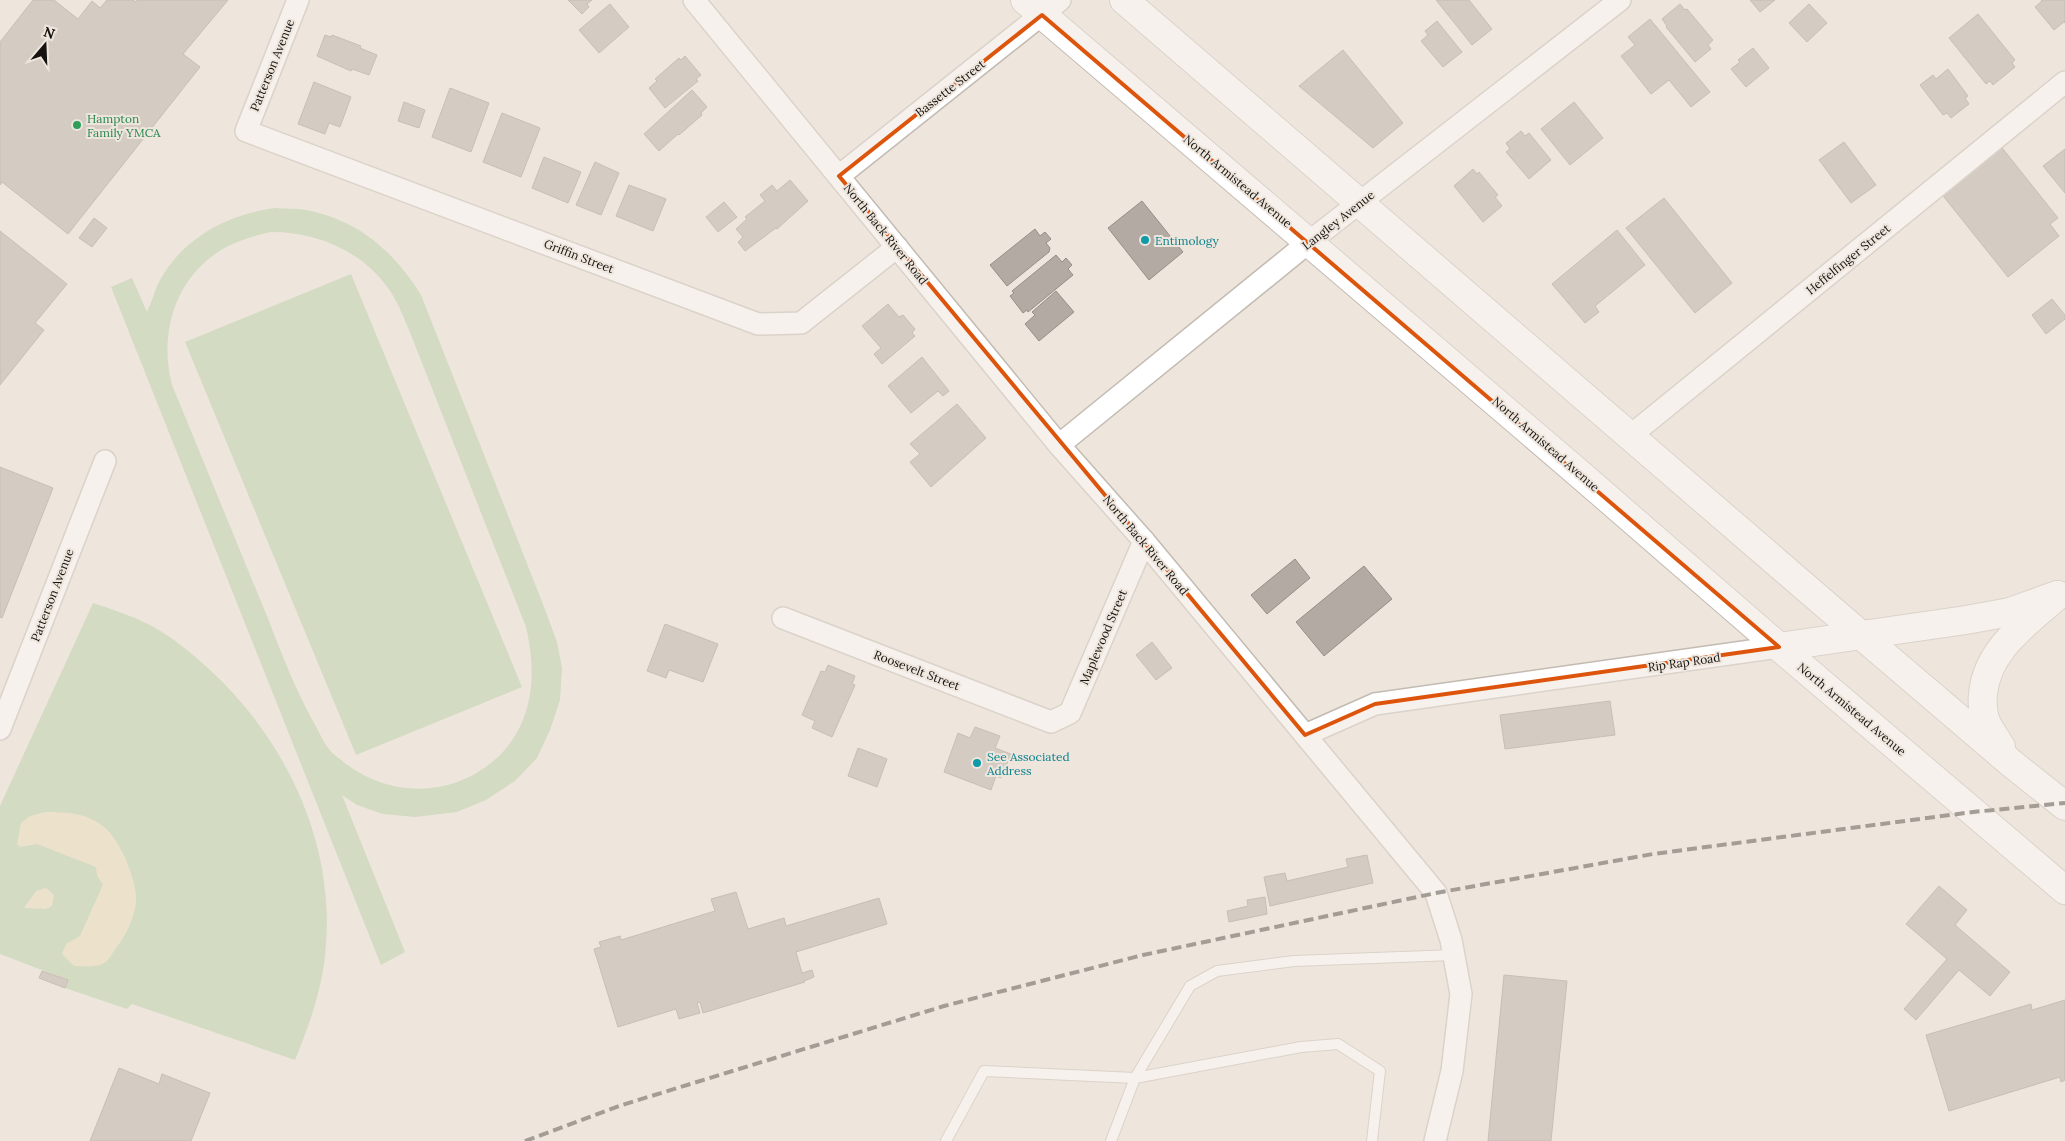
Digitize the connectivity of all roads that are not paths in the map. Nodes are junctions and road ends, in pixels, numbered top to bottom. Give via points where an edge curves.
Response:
1 (298, 0) edge
2 (694, 0) edge
3 (1124, 0) edge
4 (1620, 0) edge
5 (1042, 5) edge
6 (2065, 82) edge
7 (246, 131) joint
8 (839, 176) junction
9 (1360, 203) junction
10 (1309, 242) junction
11 (898, 247) junction
12 (1630, 436) junction
13 (1060, 445) junction
14 (105, 460) dead end
15 (1144, 541) junction
16 (2061, 593) edge
17 (783, 618) dead end
18 (1862, 636) junction
19 (1779, 647) junction
20 (1051, 722) joint
21 (0, 729) edge
22 (1305, 735) junction
23 (2011, 763) junction
24 (2065, 806) edge
25 (2065, 890) edge
26 (1454, 955) junction
27 (1135, 1078) junction
28 (946, 1141) edge
29 (1111, 1141) edge
30 (1372, 1141) edge
31 (1435, 1141) edge

1 - 7 street, Patterson Avenue
2 - 8 street, North Back River Road
3 - 9 main road
4 - 9 street, Langley Avenue
5 - 8 street, Bassette Street
5 - 10 main road, North Armistead Avenue
6 - 12 street, Heffelfinger Street
7 - 11 street, Griffin Street via 758,324 802,323
8 - 11 street, North Back River Road
9 - 10 street, Langley Avenue
9 - 12 main road
10 - 13 street, Langley Avenue
10 - 19 main road, North Armistead Avenue
11 - 13 street, North Back River Road
12 - 18 main road
13 - 15 street, North Back River Road
14 - 21 street, Patterson Avenue
15 - 20 street, Maplewood Street via 1070,713
15 - 22 street, North Back River Road
16 - 18 main road, Rip Rap Road via 2010,612
16 - 23 main road via 2008,640 1988,668 1982,702 1986,723
17 - 20 street, Roosevelt Street
18 - 19 main road, Rip Rap Road
18 - 23 main road
19 - 22 street, Rip Rap Road via 1375,704
19 - 25 main road, North Armistead Avenue
22 - 26 street, North Back River Road via 1436,893
23 - 24 main road
26 - 27 lane via 1294,961 1217,971 1190,986
26 - 31 street, North Back River Road via 1461,994 1452,1071
27 - 28 lane via 984,1071
27 - 29 lane
27 - 30 lane via 1301,1047 1338,1044 1380,1070

